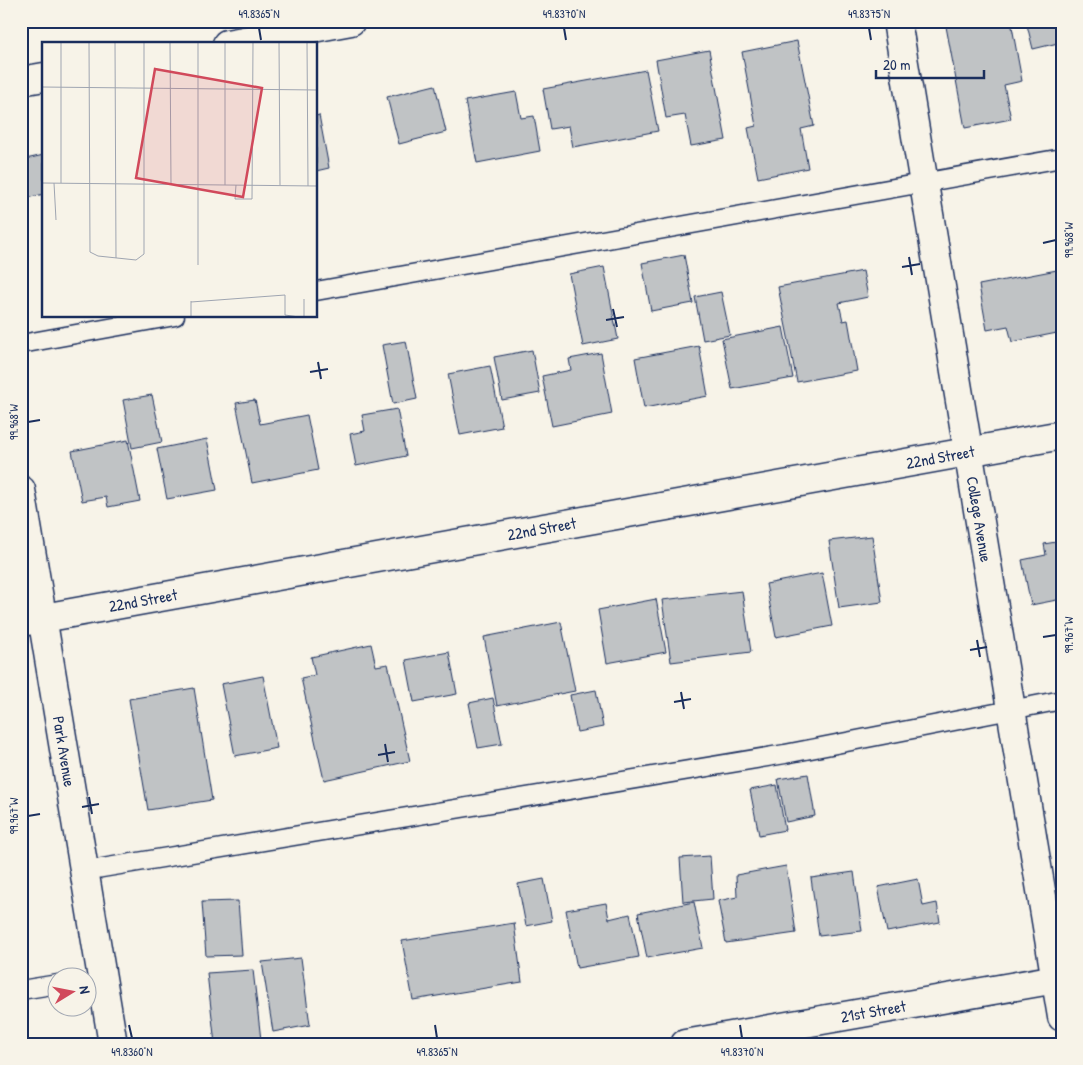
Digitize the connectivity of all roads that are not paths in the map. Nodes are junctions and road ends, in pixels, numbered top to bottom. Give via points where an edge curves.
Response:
1 (351, 21) edge
2 (897, 21) edge
3 (238, 42) edge
4 (42, 77) edge
5 (21, 81) edge
6 (1062, 158) edge
7 (924, 182) junction
8 (318, 291) edge
9 (164, 318) edge
10 (21, 344) edge
11 (1062, 435) edge
12 (968, 452) junction
13 (21, 490) edge
14 (32, 620) edge
15 (1062, 700) edge
16 (1011, 709) junction
17 (84, 871) junction
18 (94, 968) edge
19 (1059, 978) edge
20 (48, 986) edge
21 (98, 989) edge
22 (21, 990) edge
23 (1062, 1017) edge
24 (113, 1044) edge
25 (685, 1044) edge

1 - 3 street
2 - 7 street, College Avenue
4 - 5 street
6 - 7 lane
7 - 8 lane
7 - 12 street, College Avenue
9 - 10 lane
11 - 12 street, 22nd Street
12 - 14 street, 22nd Street
12 - 16 street, College Avenue
13 - 14 street, Park Avenue
14 - 17 street, Park Avenue
15 - 16 lane
16 - 17 lane via 785,754
16 - 19 street, College Avenue
17 - 18 street, Park Avenue
19 - 23 street, College Avenue
19 - 25 street, 21st Street
20 - 22 lane
21 - 24 street, Park Avenue

